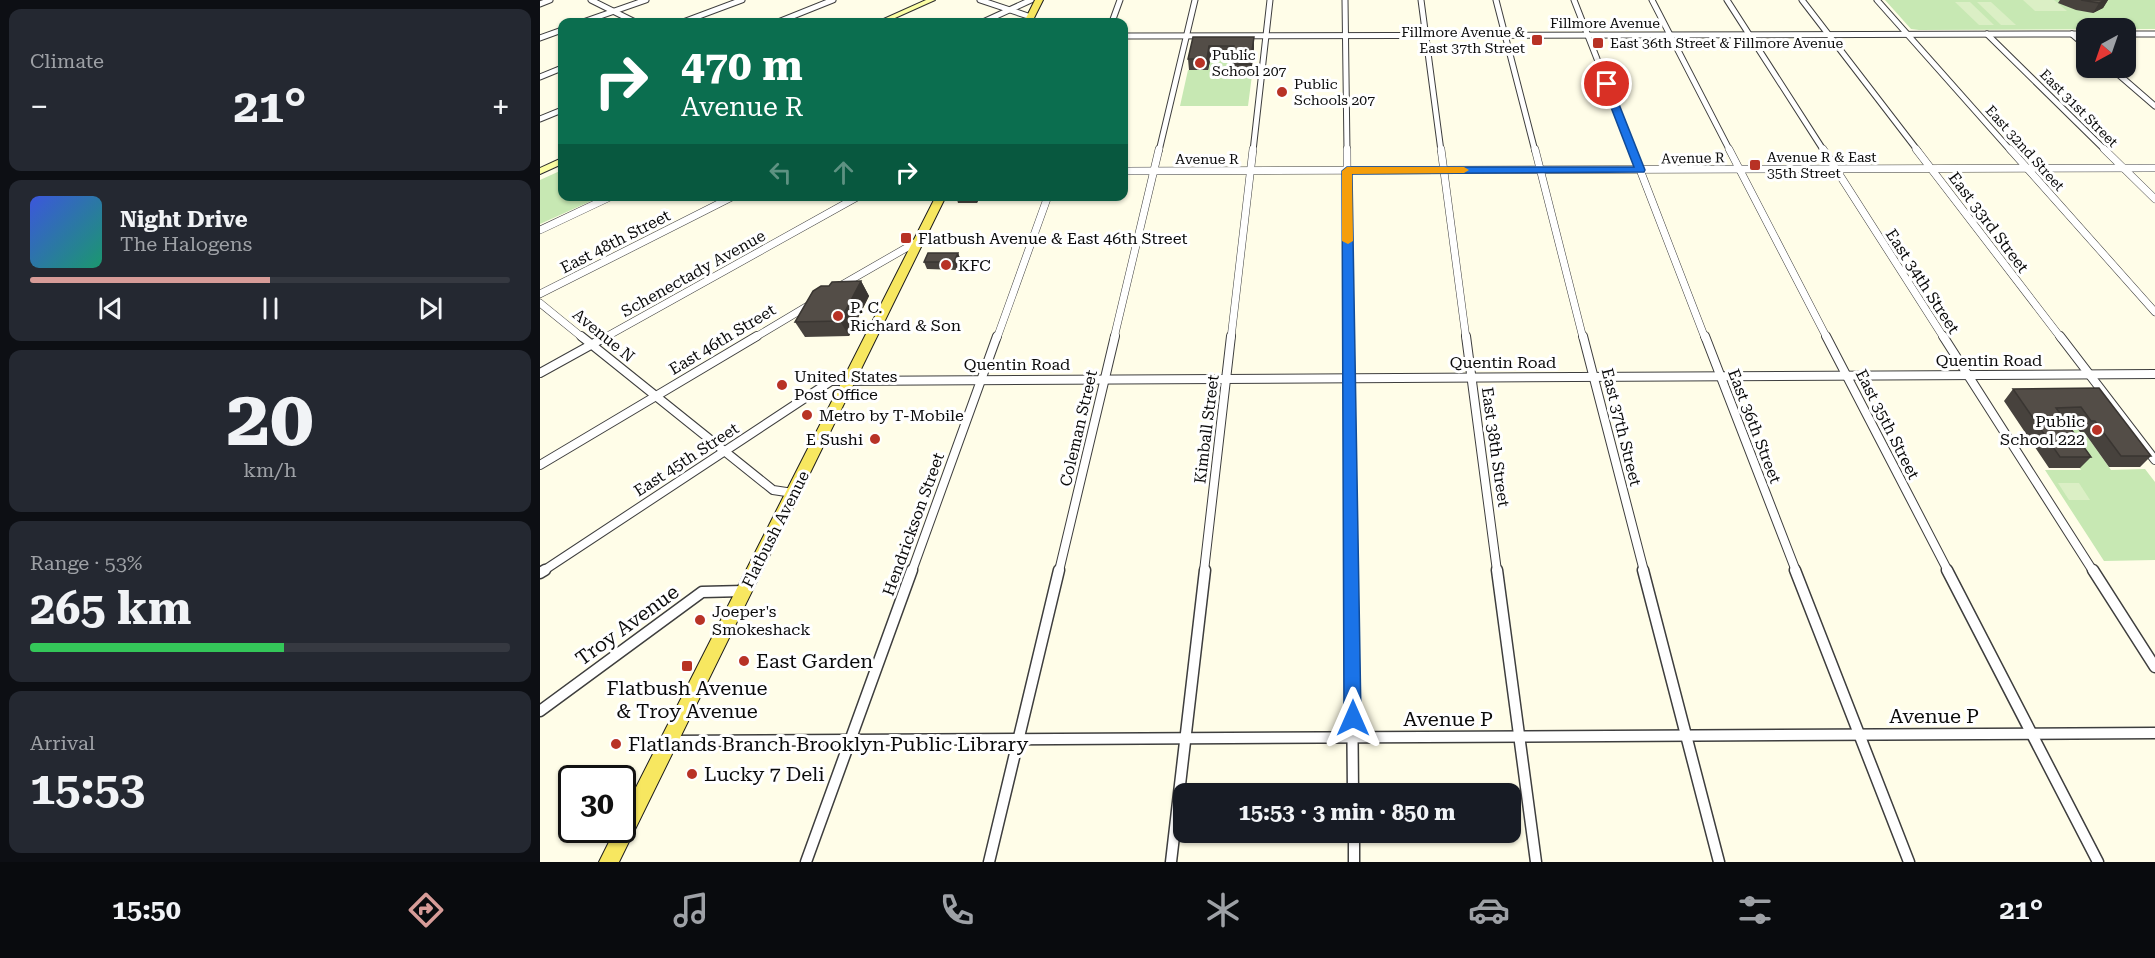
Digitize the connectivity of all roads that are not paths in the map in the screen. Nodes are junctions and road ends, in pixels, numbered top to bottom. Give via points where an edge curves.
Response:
1 (550, 0) edge
2 (591, 0) edge
3 (646, 0) edge
4 (742, 0) edge
5 (833, 0) edge
6 (932, 0) edge
7 (980, 0) edge
8 (1031, 0) edge
9 (1039, 0) edge
10 (1120, 0) edge
11 (1195, 0) edge
12 (1270, 0) edge
13 (1346, 0) edge
14 (1420, 0) edge
15 (1496, 0) edge
16 (1574, 0) edge
17 (1652, 0) edge
18 (1727, 0) edge
19 (1802, 0) edge
20 (1877, 0) edge
21 (540, 3) edge
22 (1008, 11) junction
23 (614, 12) junction
24 (596, 18) edge
25 (627, 18) edge
26 (694, 18) edge
27 (788, 18) edge
28 (890, 18) edge
29 (992, 18) edge
30 (1024, 18) edge
31 (1030, 18) edge
32 (1113, 18) edge
33 (558, 31) edge
34 (1828, 34) junction
35 (1907, 34) junction
36 (1987, 34) junction
37 (2072, 34) junction
38 (2076, 34) edge
39 (2136, 34) edge
40 (2155, 34) edge
41 (1505, 35) junction
42 (1588, 35) junction
43 (1670, 35) junction
44 (1749, 35) junction
45 (1128, 36) edge
46 (1187, 36) junction
47 (1266, 36) junction
48 (1346, 36) junction
49 (1425, 36) junction
50 (2076, 37) edge
51 (540, 38) edge
52 (558, 70) edge
53 (540, 77) edge
54 (2123, 78) edge
55 (2155, 106) edge
56 (558, 112) edge
57 (540, 119) edge
58 (558, 163) edge
59 (2027, 168) junction
60 (2123, 168) junction
61 (2155, 168) edge
62 (1740, 169) junction
63 (1835, 169) junction
64 (1931, 169) junction
65 (1444, 170) junction
66 (1539, 170) junction
67 (1640, 170) junction
68 (540, 171) edge
69 (1128, 171) edge
70 (1154, 171) junction
71 (1251, 171) junction
72 (1347, 171) junction
73 (2155, 199) edge
74 (601, 201) edge
75 (724, 201) edge
76 (850, 201) edge
77 (939, 201) edge
78 (1046, 201) edge
79 (540, 230) edge
80 (920, 240) junction
81 (829, 293) edge
82 (540, 294) edge
83 (819, 299) edge
84 (540, 303) edge
85 (2155, 312) edge
86 (592, 344) junction
87 (540, 372) edge
88 (2089, 374) junction
89 (2155, 374) edge
90 (1846, 375) junction
91 (1967, 375) junction
92 (1593, 376) junction
93 (1720, 376) junction
94 (1472, 377) junction
95 (1105, 378) junction
96 (1227, 378) junction
97 (1349, 378) junction
98 (982, 379) junction
99 (851, 380) junction
100 (656, 396) junction
101 (724, 451) junction
102 (2155, 460) edge
103 (540, 465) edge
104 (793, 493) junction
105 (540, 573) edge
106 (744, 591) junction
107 (2155, 667) edge
108 (540, 711) edge
109 (2155, 733) edge
110 (2031, 734) junction
111 (1860, 735) junction
112 (1520, 736) junction
113 (1686, 736) junction
114 (1353, 737) junction
115 (1185, 738) junction
116 (1018, 739) junction
117 (850, 740) junction
118 (669, 741) junction
119 (1353, 783) edge
120 (1354, 843) edge
121 (609, 862) edge
122 (806, 862) edge
123 (989, 862) edge
124 (1171, 862) edge
125 (1354, 862) edge
126 (1536, 862) edge
127 (1719, 862) edge
128 (1910, 862) edge
129 (2098, 862) edge

1 - 21 street
2 - 23 street
3 - 23 street
4 - 26 street
5 - 27 street
6 - 28 main road
7 - 22 street
8 - 22 street
9 - 31 main road
10 - 32 street
11 - 46 street, Coleman Street
12 - 47 street, Kimball Street
13 - 48 street
14 - 49 street, East 38th Street
15 - 41 street, East 37th Street
16 - 42 street, East 36th Street
17 - 43 street, East 35th Street
18 - 44 street, East 34th Street
19 - 34 street, East 33rd Street
20 - 35 street, East 32nd Street
22 - 29 street
22 - 30 street
23 - 24 street
23 - 25 street
33 - 51 street
34 - 35 street, Fillmore Avenue
34 - 44 street, Fillmore Avenue
34 - 64 street, East 33rd Street
35 - 36 street, Fillmore Avenue
35 - 59 street, East 32nd Street
36 - 37 street, Fillmore Avenue
36 - 60 street, East 31st Street
37 - 38 street, Fillmore Avenue
37 - 50 street
39 - 40 street
41 - 42 street, Fillmore Avenue
41 - 49 street, Fillmore Avenue
41 - 66 street, East 37th Street
42 - 43 street, Fillmore Avenue
42 - 67 street, East 36th Street
43 - 44 street, Fillmore Avenue
43 - 62 street, East 35th Street
44 - 63 street, East 34th Street
45 - 46 street, Fillmore Avenue
46 - 47 street, Fillmore Avenue
46 - 70 street, Coleman Street
47 - 48 street, Fillmore Avenue
47 - 71 street, Kimball Street
48 - 49 street, Fillmore Avenue
48 - 72 street
49 - 65 street, East 38th Street
52 - 53 street
54 - 55 street
56 - 57 street
58 - 68 main road
59 - 60 street, Avenue R
59 - 64 street, Avenue R
59 - 85 street, East 32nd Street
60 - 61 street, Avenue R
60 - 73 street, East 31st Street
62 - 63 street, Avenue R
62 - 67 street, Avenue R
62 - 90 street, East 35th Street
63 - 64 street, Avenue R
63 - 91 street, East 34th Street
64 - 88 street, East 33rd Street
65 - 66 street, Avenue R
65 - 72 street, Avenue R
65 - 94 street, East 38th Street
66 - 67 street, Avenue R
66 - 92 street, East 37th Street
67 - 93 street, East 36th Street
69 - 70 street, Avenue R
70 - 71 street, Avenue R
70 - 95 street, Coleman Street
71 - 72 street, Avenue R
71 - 96 street, Kimball Street
72 - 97 street
74 - 79 street
75 - 82 street, East 48th Street
76 - 86 street, Schenectady Avenue
77 - 80 main road, Flatbush Avenue
78 - 98 street, Hendrickson Street
80 - 81 street
80 - 99 main road, Flatbush Avenue
83 - 100 street, East 46th Street
84 - 86 street, Avenue N
86 - 87 street, Schenectady Avenue
86 - 100 street, Avenue N
88 - 89 street, Quentin Road
88 - 91 street, Quentin Road
88 - 102 street, East 33rd Street
90 - 91 street, Quentin Road
90 - 93 street, Quentin Road
90 - 110 street, East 35th Street
91 - 107 street, East 34th Street
92 - 93 street, Quentin Road
92 - 94 street, Quentin Road
92 - 113 street, East 37th Street
93 - 111 street, East 36th Street
94 - 97 street, Quentin Road
94 - 112 street, East 38th Street
95 - 96 street, Quentin Road
95 - 98 street, Quentin Road
95 - 116 street, Coleman Street
96 - 97 street, Quentin Road
96 - 115 street, Kimball Street
97 - 114 street
98 - 99 street, Quentin Road
98 - 117 street, Hendrickson Street
99 - 101 street, East 45th Street via 831,381
99 - 104 main road, Flatbush Avenue
100 - 101 street, Avenue N
100 - 103 street, East 46th Street
101 - 104 street, Avenue N via 773,490
101 - 105 street, East 45th Street
104 - 106 main road, Flatbush Avenue
106 - 108 street, Troy Avenue via 702,592
106 - 118 main road, Flatbush Avenue
109 - 110 street, Avenue P
110 - 111 street, Avenue P
110 - 129 street, East 35th Street
111 - 113 street, Avenue P
111 - 128 street, East 36th Street
112 - 113 street, Avenue P
112 - 114 street, Avenue P
112 - 126 street, East 38th Street
113 - 127 street, East 37th Street
114 - 115 street, Avenue P
114 - 119 street
115 - 116 street, Avenue P
115 - 124 street, Kimball Street
116 - 117 street, Avenue P
116 - 123 street, Coleman Street
117 - 118 street, Avenue P
117 - 122 street, Hendrickson Street
118 - 121 main road, Flatbush Avenue
120 - 125 street

